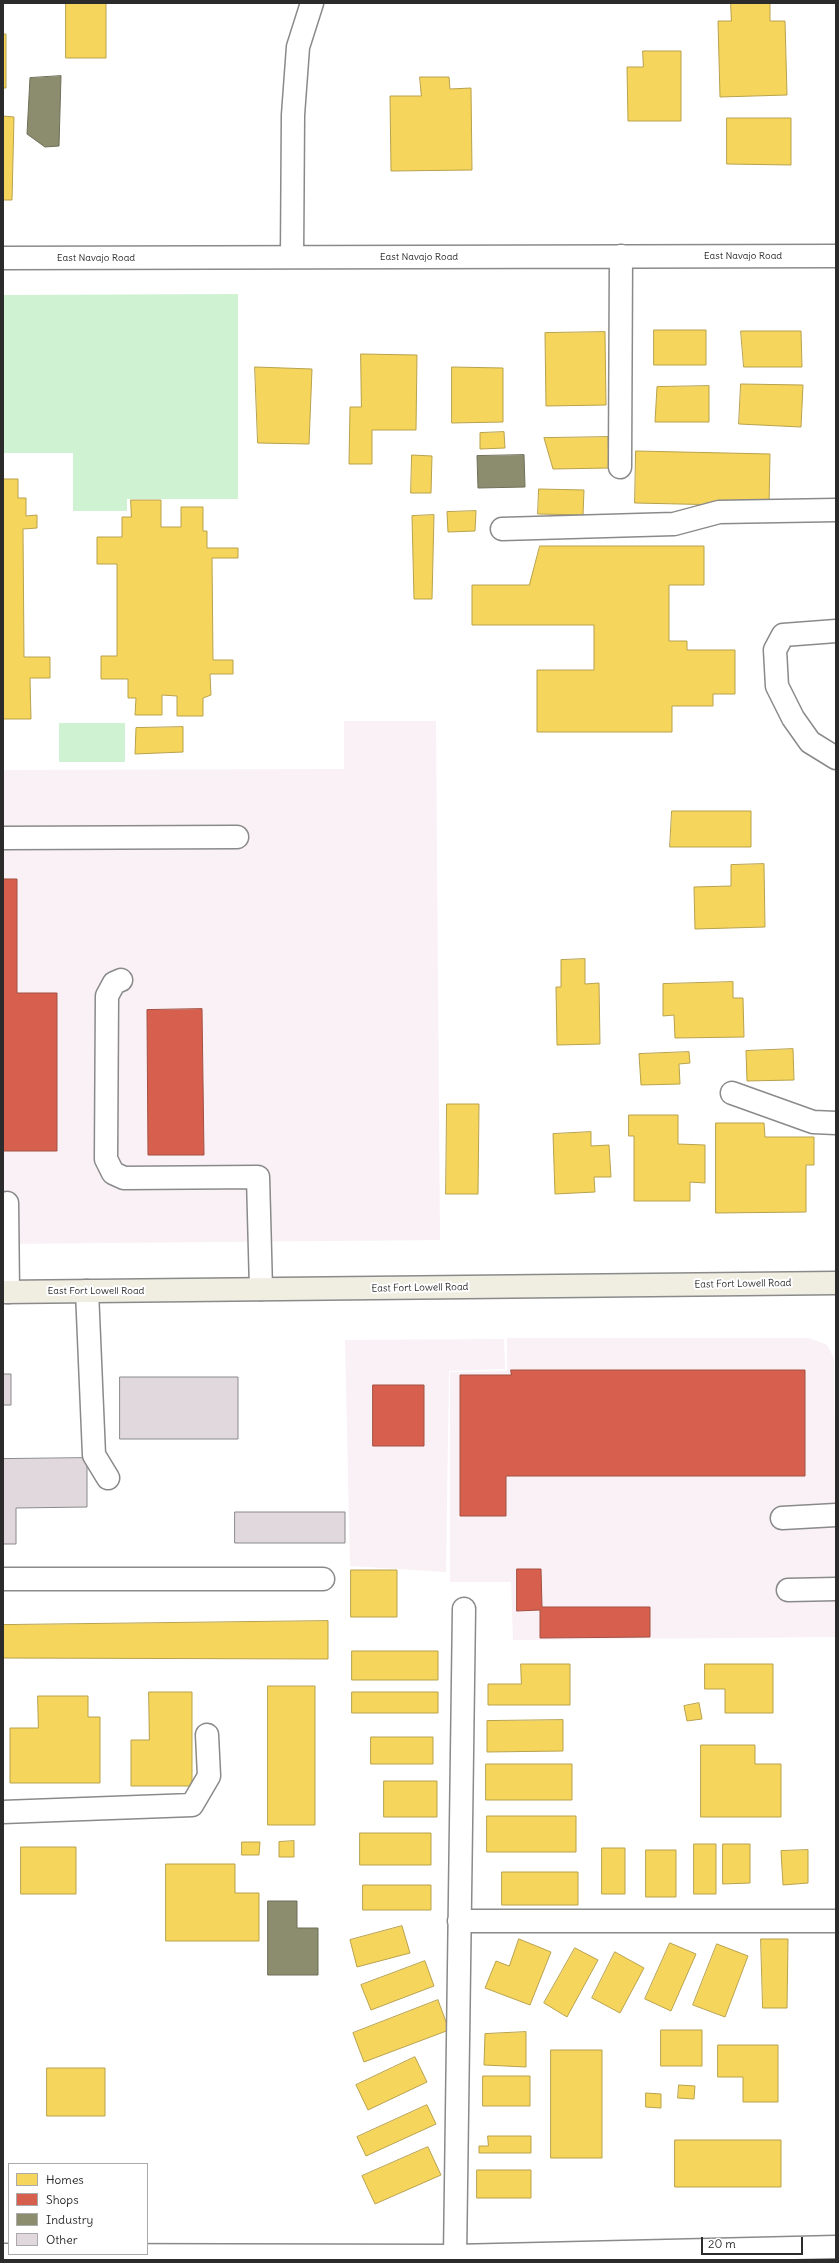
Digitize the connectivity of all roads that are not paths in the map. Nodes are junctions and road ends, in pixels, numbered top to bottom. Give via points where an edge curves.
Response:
1 (312, 3) edge
2 (621, 256) junction
3 (836, 256) edge
4 (292, 257) junction
5 (3, 258) edge
6 (620, 467) dead end
7 (836, 510) edge
8 (502, 530) dead end
9 (836, 631) edge
10 (836, 758) edge
11 (236, 837) dead end
12 (3, 838) edge
13 (121, 980) dead end
14 (732, 1093) dead end
15 (836, 1123) edge
16 (7, 1203) dead end
17 (836, 1283) edge
18 (261, 1289) junction
19 (87, 1291) junction
20 (6, 1292) edge
21 (108, 1478) dead end
22 (836, 1515) edge
23 (782, 1518) dead end
24 (3, 1579) edge
25 (323, 1579) dead end
26 (836, 1589) edge
27 (788, 1590) dead end
28 (464, 1609) dead end
29 (207, 1736) dead end
30 (3, 1812) edge
31 (459, 1921) junction
32 (836, 1921) edge
33 (836, 2247) edge
34 (3, 2255) edge
35 (455, 2256) junction

1 - 4 street via 298,47 294,115
2 - 3 street, East Navajo Road
2 - 4 street, East Navajo Road
2 - 6 street
4 - 5 street, East Navajo Road
7 - 8 street via 719,512 674,524
9 - 10 street via 783,634 775,650 777,686 793,718 810,742
11 - 12 street
13 - 18 street via 114,983 107,996 106,1159 113,1173 124,1178 258,1177
14 - 15 street via 813,1122
16 - 20 street
17 - 18 main road, East Fort Lowell Road
18 - 19 main road, East Fort Lowell Road
19 - 20 main road, East Fort Lowell Road
19 - 21 street via 94,1455
22 - 23 street
24 - 25 street
26 - 27 street
28 - 31 street
29 - 30 street via 209,1776 192,1805
31 - 32 street
31 - 35 street
33 - 35 street
34 - 35 street

